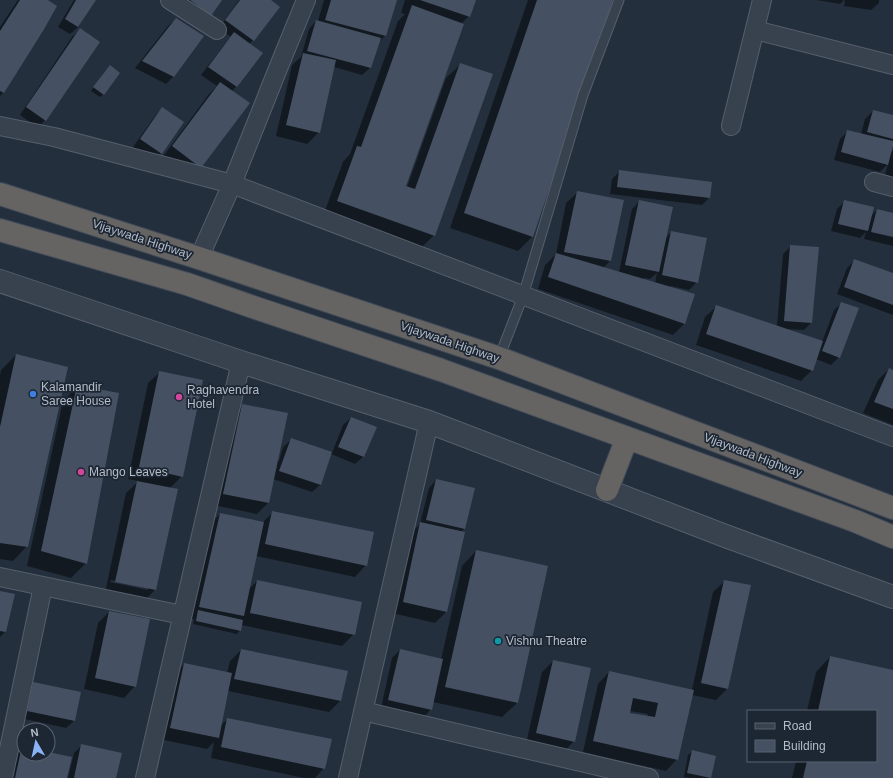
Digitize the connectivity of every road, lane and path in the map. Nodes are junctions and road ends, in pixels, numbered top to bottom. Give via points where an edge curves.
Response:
1 (170, 0) edge
2 (306, 0) edge
3 (618, 0) edge
4 (762, 0) edge
5 (217, 30) dead end
6 (755, 30) junction
7 (893, 65) edge
8 (0, 126) edge
9 (731, 126) dead end
10 (874, 182) dead end
11 (232, 184) junction
12 (893, 187) edge
13 (0, 194) edge
14 (0, 230) edge
15 (199, 258) junction
16 (0, 281) edge
17 (523, 296) junction
18 (499, 358) junction
19 (241, 362) junction
20 (428, 422) junction
21 (627, 438) junction
22 (893, 438) edge
23 (797, 471) junction
24 (606, 490) junction
25 (786, 496) junction
26 (893, 508) edge
27 (893, 537) edge
28 (0, 577) edge
29 (43, 586) junction
30 (893, 597) edge
31 (182, 615) junction
32 (363, 711) junction
33 (630, 776) edge
34 (3, 778) edge
35 (145, 778) edge
36 (348, 778) edge
37 (649, 778) edge

1 - 5 street
2 - 11 street
3 - 17 lane via 583,95
4 - 6 street
6 - 7 street
6 - 9 street
8 - 11 street via 54,137
10 - 12 street
11 - 15 street
11 - 17 street
13 - 15 highway, Vijaywada Highway
14 - 21 highway via 187,284 441,370
15 - 18 highway, Vijaywada Highway
16 - 19 street
17 - 18 lane
17 - 22 street
18 - 23 highway, Vijaywada Highway
19 - 20 street
19 - 31 street
20 - 24 street
20 - 32 street
21 - 24 highway
21 - 25 highway
23 - 25 highway
23 - 26 highway, Vijaywada Highway
24 - 30 street
25 - 27 highway
28 - 29 street
29 - 31 street
29 - 34 street
31 - 35 street
32 - 33 street
32 - 36 street
33 - 37 street

